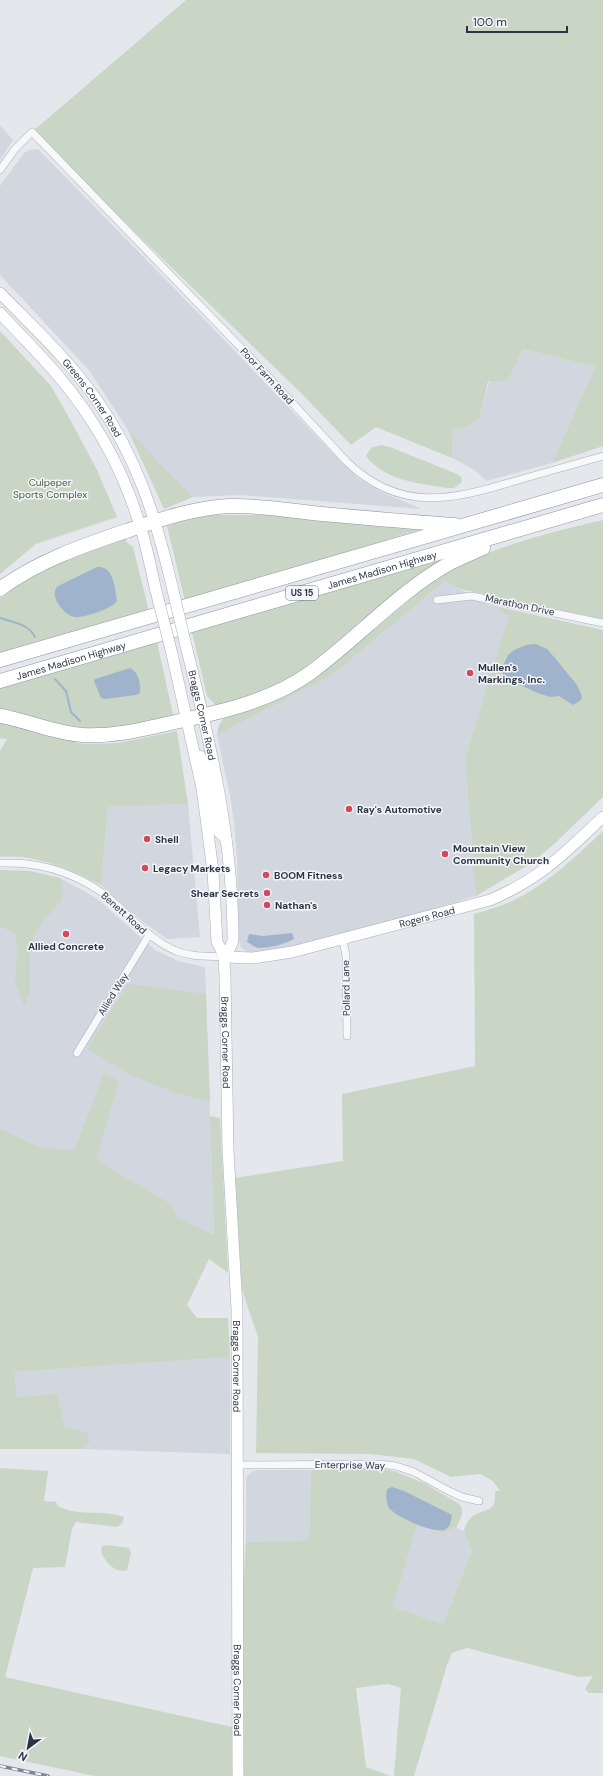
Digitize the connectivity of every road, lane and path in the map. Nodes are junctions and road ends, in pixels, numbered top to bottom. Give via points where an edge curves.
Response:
1 (0, 170) edge
2 (0, 293) edge
3 (0, 313) edge
4 (603, 456) edge
5 (603, 486) edge
6 (603, 505) edge
7 (156, 522) junction
8 (541, 523) junction
9 (140, 526) junction
10 (463, 526) junction
11 (0, 589) edge
12 (437, 600) dead end
13 (603, 624) edge
14 (0, 660) edge
15 (0, 681) edge
16 (0, 716) edge
17 (203, 716) junction
18 (187, 720) junction
19 (192, 741) junction
20 (603, 817) edge
21 (226, 840) junction
22 (0, 863) edge
23 (149, 935) junction
24 (343, 940) junction
25 (225, 957) junction
26 (347, 1036) dead end
27 (77, 1053) dead end
28 (238, 1465) junction
29 (479, 1501) dead end
30 (238, 1776) edge

1 - 4 street, Poor Farm Road via 15,149 32,132 248,355 331,445 355,469 382,486 415,497 455,497
2 - 7 main road, Greens Corner Road via 65,362 110,420 133,463
3 - 9 main road, Greens Corner Road via 60,378 89,417 123,480
5 - 10 highway, James Madison Highway / US 15
6 - 8 highway, James Madison Highway / US 15
7 - 9 highway
7 - 10 highway via 205,509 229,506
7 - 17 main road, Braggs Corner Road, bridge
8 - 15 highway, James Madison Highway / US 15
8 - 17 highway via 441,569 409,591 309,673 294,682 257,700
9 - 11 highway via 73,549 21,574
9 - 18 main road, Braggs Corner Road, bridge
10 - 14 highway, James Madison Highway / US 15
12 - 13 street, Marathon Drive via 472,596
16 - 18 highway via 64,732 96,735 126,733
17 - 18 highway
17 - 21 main road, Braggs Corner Road via 215,767
18 - 19 main road, Braggs Corner Road
19 - 21 main road via 208,774 218,831
19 - 25 main road, Braggs Corner Road via 211,850 217,942
20 - 24 main road, Rogers Road via 538,876 507,893 473,906
21 - 25 main road, Braggs Corner Road via 233,942
22 - 23 street, Benett Road via 34,865 60,871 87,884 117,904
23 - 25 street, Benett Road via 183,954
23 - 27 street, Allied Way
24 - 25 main road, Rogers Road via 270,956
24 - 26 street, Pollard Lane via 346,956
25 - 28 main road, Braggs Corner Road via 228,1150 237,1295
28 - 29 street, Enterprise Way via 396,1466 414,1472 449,1492
28 - 30 main road, Braggs Corner Road

